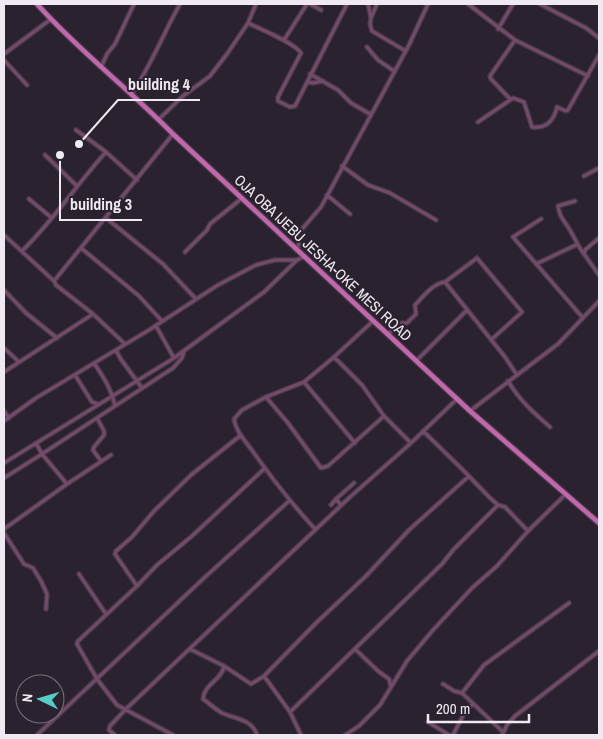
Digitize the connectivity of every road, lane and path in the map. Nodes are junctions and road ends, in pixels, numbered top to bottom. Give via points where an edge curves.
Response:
1 (37, 4) edge
2 (134, 4) edge
3 (180, 4) edge
4 (256, 4) edge
5 (309, 4) edge
6 (347, 4) edge
7 (368, 4) edge
8 (377, 4) edge
9 (428, 4) edge
10 (468, 4) edge
11 (513, 4) edge
12 (540, 4) edge
13 (321, 10) dead end
14 (371, 18) junction
15 (51, 19) junction
16 (248, 23) junction
17 (498, 28) junction
18 (599, 38) edge
19 (284, 40) junction
20 (515, 40) junction
21 (367, 47) dead end
22 (404, 50) junction
23 (4, 54) edge
24 (599, 55) edge
25 (4, 60) edge
26 (101, 68) junction
27 (394, 71) junction
28 (310, 74) junction
29 (588, 76) junction
30 (323, 81) junction
31 (307, 82) junction
32 (27, 85) dead end
33 (131, 95) junction
34 (510, 99) junction
35 (370, 114) junction
36 (159, 119) junction
37 (478, 122) dead end
38 (76, 130) dead end
39 (173, 134) junction
40 (106, 152) junction
41 (45, 155) dead end
42 (342, 166) junction
43 (599, 168) edge
44 (584, 176) dead end
45 (137, 180) junction
46 (77, 186) junction
47 (327, 195) junction
48 (29, 199) dead end
49 (241, 199) junction
50 (575, 201) dead end
51 (350, 214) dead end
52 (52, 218) junction
53 (106, 218) junction
54 (540, 219) dead end
55 (436, 220) dead end
56 (4, 235) edge
57 (599, 238) edge
58 (576, 245) junction
59 (81, 248) junction
60 (22, 250) junction
61 (297, 251) junction
62 (185, 252) dead end
63 (584, 254) junction
64 (303, 257) junction
65 (297, 260) junction
66 (536, 264) junction
67 (599, 275) edge
68 (54, 281) junction
69 (445, 282) junction
70 (4, 290) edge
71 (196, 299) junction
72 (599, 301) edge
73 (467, 310) junction
74 (93, 314) junction
75 (583, 318) junction
76 (162, 321) junction
77 (373, 321) junction
78 (156, 326) junction
79 (388, 334) junction
80 (57, 338) junction
81 (491, 340) junction
82 (125, 344) junction
83 (4, 348) edge
84 (116, 350) junction
85 (184, 350) junction
86 (334, 357) junction
87 (174, 358) junction
88 (416, 361) junction
89 (18, 362) junction
90 (94, 363) junction
91 (4, 372) edge
92 (74, 375) junction
93 (517, 375) junction
94 (137, 380) junction
95 (304, 382) junction
96 (508, 382) junction
97 (142, 388) junction
98 (113, 395) junction
99 (266, 396) junction
100 (457, 399) junction
101 (99, 404) junction
102 (115, 406) junction
103 (4, 411) edge
104 (470, 411) junction
105 (384, 416) junction
106 (9, 418) junction
107 (96, 418) junction
108 (4, 422) edge
109 (550, 426) dead end
110 (422, 431) junction
111 (241, 435) junction
112 (36, 443) junction
113 (355, 443) junction
114 (411, 443) junction
115 (42, 454) junction
116 (111, 454) dead end
117 (100, 461) junction
118 (4, 463) edge
119 (265, 468) junction
120 (468, 476) junction
121 (4, 478) edge
122 (67, 484) junction
123 (354, 484) dead end
124 (566, 494) junction
125 (336, 499) junction
126 (289, 501) junction
127 (332, 505) dead end
128 (341, 505) junction
129 (498, 505) junction
130 (599, 523) edge
131 (316, 529) junction
132 (4, 531) edge
133 (528, 531) junction
134 (79, 574) dead end
135 (137, 586) junction
136 (569, 602) dead end
137 (46, 609) dead end
138 (106, 614) junction
139 (190, 649) junction
140 (355, 649) junction
141 (599, 651) edge
142 (224, 666) junction
143 (264, 676) junction
144 (97, 679) junction
145 (444, 684) dead end
146 (391, 687) junction
147 (462, 693) junction
148 (473, 704) junction
149 (126, 709) junction
150 (290, 712) junction
151 (428, 722) dead end
152 (502, 734) edge
153 (37, 735) edge
154 (115, 735) edge
155 (173, 735) edge
156 (257, 735) edge
157 (301, 735) edge
158 (345, 735) edge
159 (449, 735) edge
160 (453, 735) edge

1 - 15 main road, OJA OBA IJEBU JESHA-OKE MESI ROAD
2 - 26 street
3 - 33 street
4 - 16 street
5 - 13 street
5 - 19 street
6 - 28 street
7 - 14 street
8 - 14 street
9 - 22 street
10 - 17 street
11 - 17 street
12 - 18 street
14 - 22 street via 372,31
15 - 23 street
15 - 26 main road, OJA OBA IJEBU JESHA-OKE MESI ROAD
16 - 19 street
16 - 36 street via 210,76
17 - 20 street
19 - 31 street via 301,53 278,101 288,107 295,106
20 - 29 street
20 - 34 street via 490,78
21 - 27 street
22 - 27 street
24 - 29 street
25 - 32 street
26 - 33 main road, OJA OBA IJEBU JESHA-OKE MESI ROAD
27 - 35 street
28 - 30 street
28 - 31 street
29 - 34 street via 568,110 557,107 549,124 532,127 524,102
30 - 31 street
30 - 35 street
33 - 36 main road, OJA OBA IJEBU JESHA-OKE MESI ROAD
34 - 37 street
35 - 42 street
36 - 39 main road, OJA OBA IJEBU JESHA-OKE MESI ROAD
38 - 40 street
39 - 45 street
39 - 49 main road, OJA OBA IJEBU JESHA-OKE MESI ROAD
40 - 45 street
40 - 46 street
41 - 46 street
42 - 47 street
42 - 55 street via 368,185 390,193
43 - 44 street
45 - 53 street
46 - 52 street
47 - 51 street
47 - 61 street via 302,229
48 - 52 street
49 - 61 main road, OJA OBA IJEBU JESHA-OKE MESI ROAD
49 - 62 street via 210,224
50 - 58 street via 558,206 561,220
52 - 60 street
53 - 59 street
53 - 71 street via 164,264
54 - 66 street via 513,237
56 - 60 street
57 - 63 street
58 - 63 street
58 - 66 street
59 - 68 street
59 - 76 street via 145,301
60 - 68 street
61 - 64 main road, OJA OBA IJEBU JESHA-OKE MESI ROAD
63 - 67 street
64 - 65 street
64 - 77 main road, OJA OBA IJEBU JESHA-OKE MESI ROAD
65 - 71 street via 276,260 256,265
65 - 85 street via 264,292
66 - 75 street
68 - 74 street
69 - 73 street
69 - 79 street via 432,287 415,305 416,314
69 - 81 street via 477,258 522,312
70 - 80 street
71 - 76 street
72 - 75 street
73 - 81 street
73 - 88 street
74 - 80 street
74 - 82 street
75 - 93 street via 558,344
76 - 78 street
77 - 79 main road, OJA OBA IJEBU JESHA-OKE MESI ROAD
77 - 86 street
78 - 82 street
78 - 87 street
79 - 88 main road, OJA OBA IJEBU JESHA-OKE MESI ROAD
80 - 89 street
81 - 93 street
82 - 84 street
83 - 89 street
84 - 90 street
84 - 94 street
85 - 87 street
85 - 97 street via 178,364
86 - 95 street
86 - 105 street via 362,385
87 - 94 street
88 - 100 main road, OJA OBA IJEBU JESHA-OKE MESI ROAD
89 - 91 street
90 - 92 street
90 - 98 street
92 - 101 street via 92,402
92 - 106 street
93 - 96 street
94 - 97 street
94 - 98 street
95 - 99 street
95 - 113 street
96 - 104 street
96 - 109 street via 528,408
97 - 102 street
98 - 101 street
98 - 102 street
99 - 111 street via 236,416 234,422
99 - 113 street via 321,468 328,466
100 - 104 main road, OJA OBA IJEBU JESHA-OKE MESI ROAD
100 - 110 street
101 - 112 street
102 - 107 street
103 - 106 street
104 - 124 main road, OJA OBA IJEBU JESHA-OKE MESI ROAD
105 - 113 street
105 - 114 street
106 - 108 street
107 - 115 street
107 - 117 street via 104,431 93,450
110 - 114 street
110 - 120 street
111 - 119 street
111 - 135 street via 191,475 116,551
112 - 115 street
112 - 118 street
114 - 128 street
115 - 121 street
115 - 122 street
116 - 117 street
117 - 122 street
119 - 126 street
119 - 135 street
120 - 129 street
120 - 143 street via 409,530
122 - 132 street
123 - 125 street
124 - 130 main road, OJA OBA IJEBU JESHA-OKE MESI ROAD
124 - 133 street
125 - 127 street
125 - 128 street
126 - 131 street
126 - 144 street
128 - 131 street
129 - 133 street via 505,507
129 - 140 street
131 - 139 street
132 - 137 street via 24,564 33,568 41,581 47,594
133 - 146 street via 433,630 407,661
134 - 138 street
135 - 138 street
136 - 147 street via 484,665
138 - 144 street via 77,644
139 - 142 street
139 - 149 street
140 - 146 street via 389,679
140 - 150 street
141 - 152 street via 515,716
142 - 143 street via 251,684
142 - 156 street via 223,673 205,691 203,698 222,713 250,723
143 - 150 street
144 - 149 street via 118,705
144 - 153 street
145 - 147 street
146 - 158 street via 380,705
147 - 148 street
148 - 152 street
148 - 160 street via 466,710
149 - 154 street via 110,726 109,730
149 - 155 street
150 - 157 street
151 - 159 street

